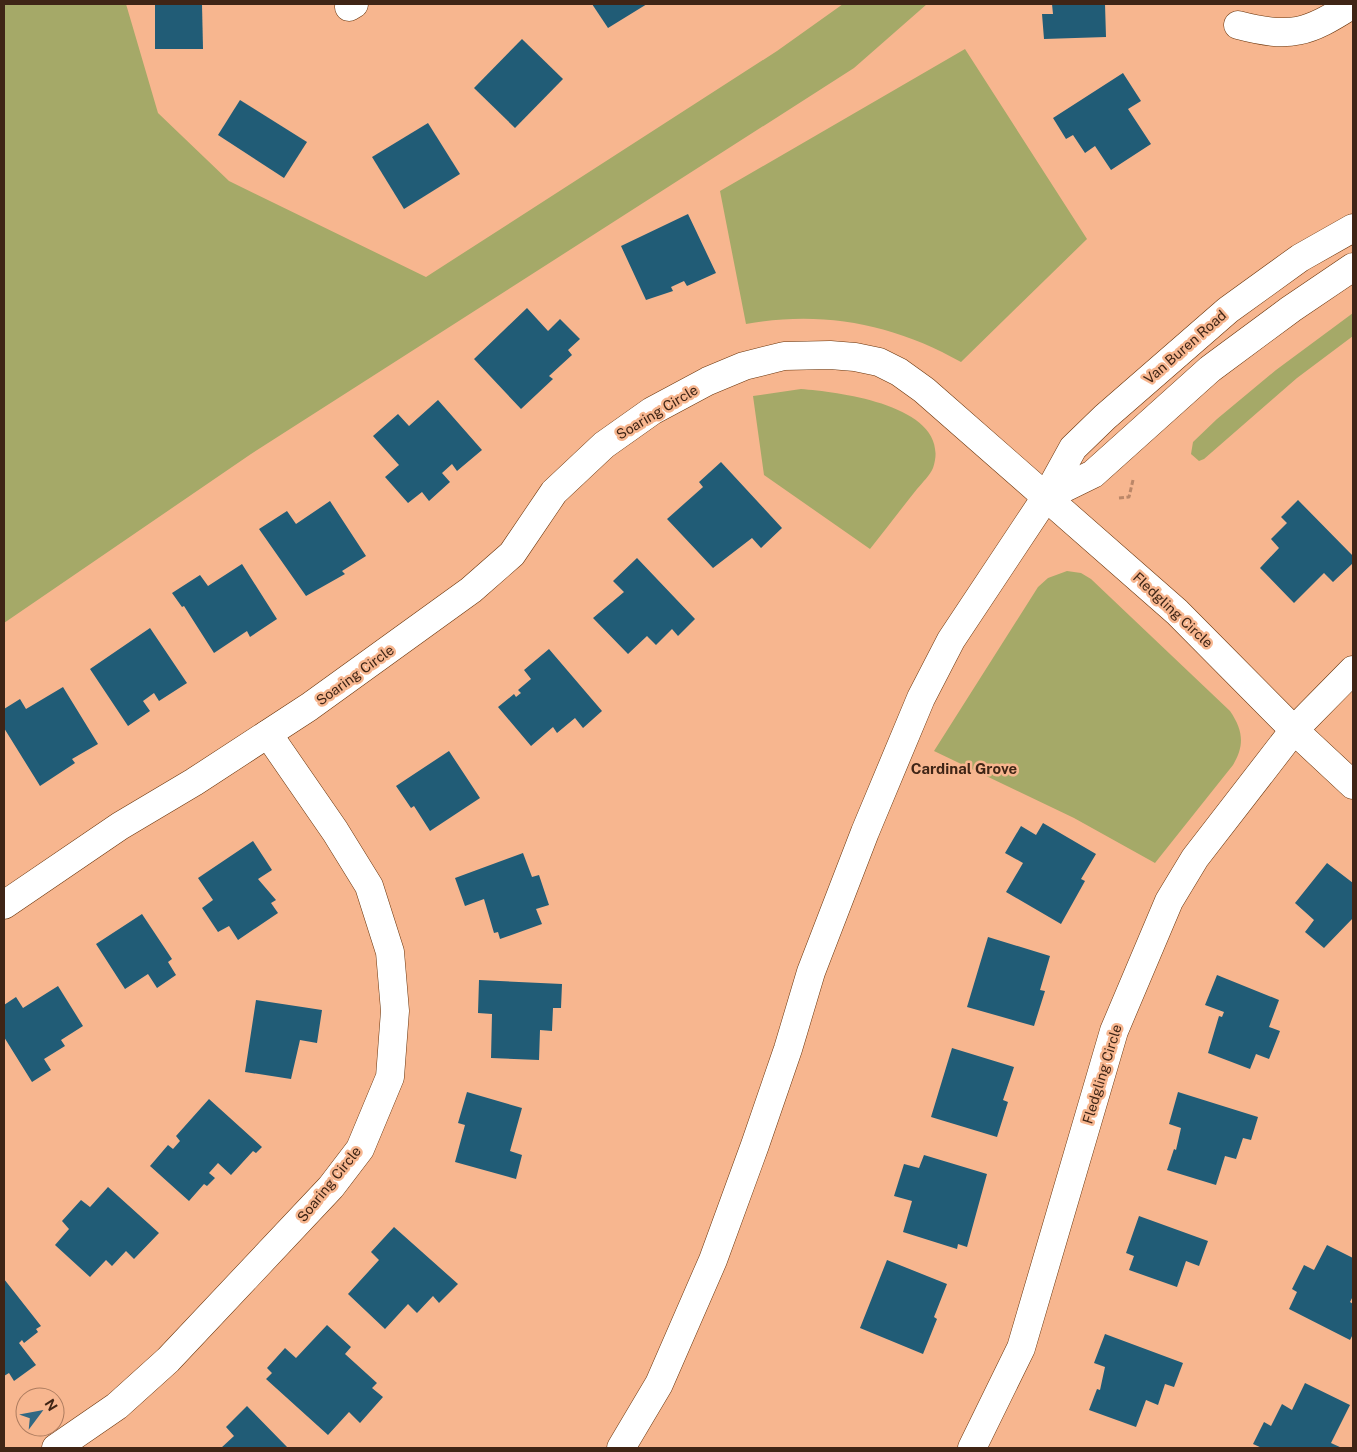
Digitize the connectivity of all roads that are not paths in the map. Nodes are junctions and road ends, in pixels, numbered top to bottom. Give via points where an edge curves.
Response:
1 (1353, 4) edge
2 (1238, 24) dead end
3 (1353, 228) edge
4 (1353, 267) edge
5 (1046, 497) junction
6 (1353, 670) edge
7 (1294, 730) junction
8 (268, 734) junction
9 (1353, 785) edge
10 (4, 905) edge
11 (56, 1448) edge
12 (621, 1448) edge
13 (972, 1448) edge

1 - 2 street via 1320,24 1296,32 1272,32
3 - 5 street, Van Buren Road via 1300,258 1228,310 1105,417 1074,448
4 - 5 street via 1210,369 1093,474
5 - 7 street, Fledgling Circle via 1177,612
5 - 8 street, Soaring Circle via 924,390 879,362 830,355 784,356 744,366 652,411 604,445 554,492 512,554 471,590 363,670
5 - 12 street, Van Buren Road via 951,640 921,698 810,972 782,1067 713,1260 659,1384
6 - 7 street
7 - 9 street, Fledgling Circle
7 - 13 street, Fledgling Circle via 1195,858 1169,901 1114,1031 1021,1348
8 - 10 street, Soaring Circle via 120,826
8 - 11 street, Soaring Circle via 369,886 390,952 396,1011 390,1077 360,1149 330,1187 168,1360 117,1406

